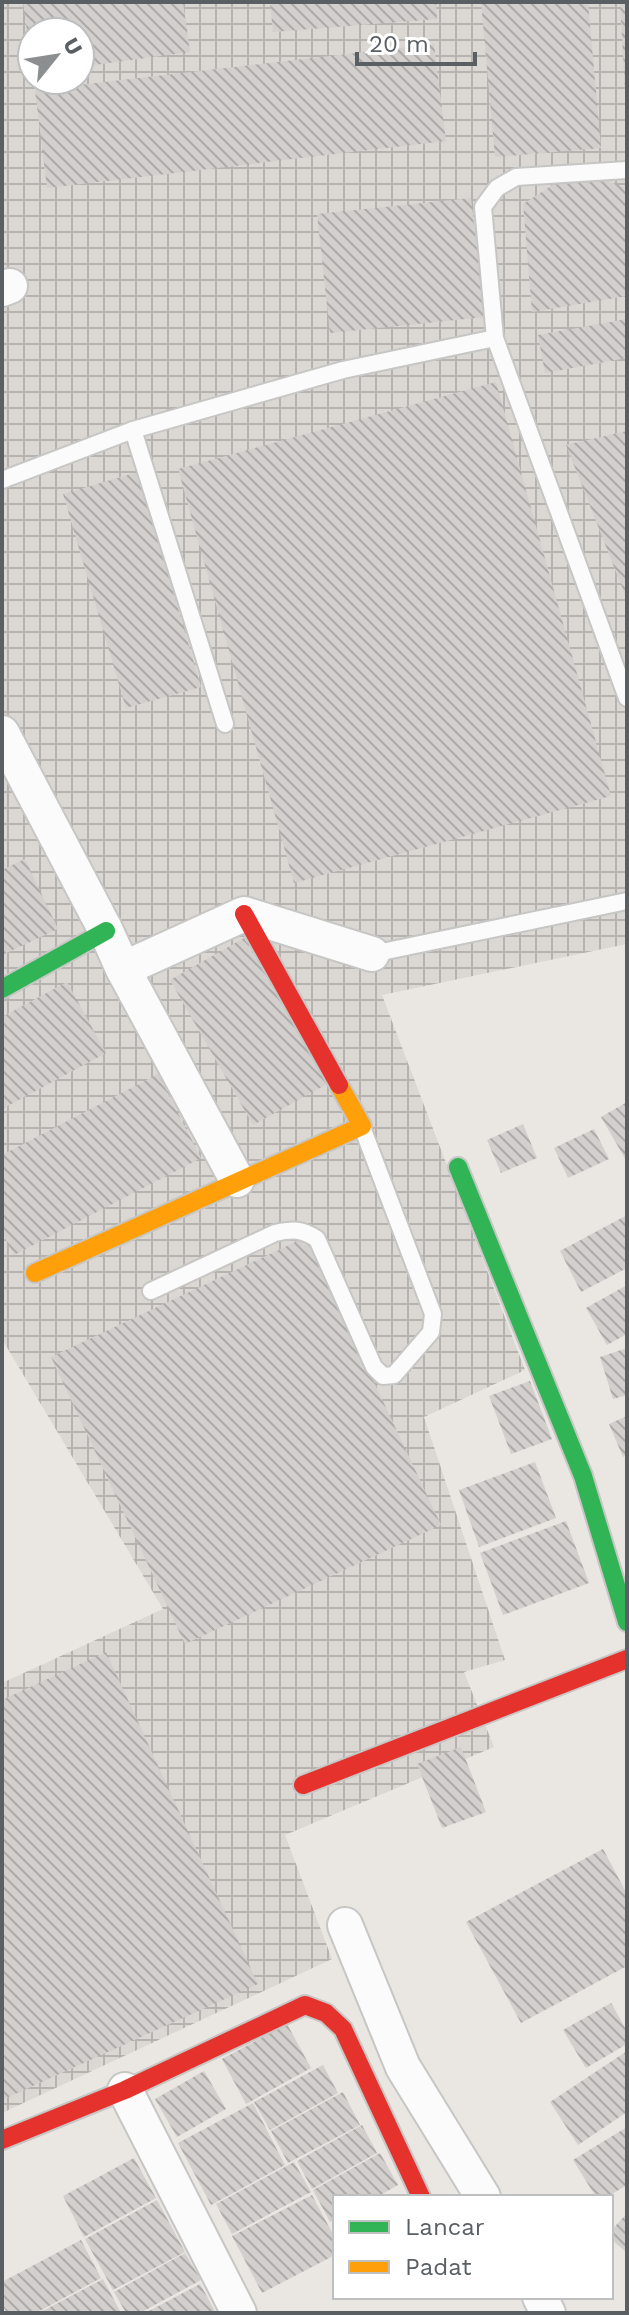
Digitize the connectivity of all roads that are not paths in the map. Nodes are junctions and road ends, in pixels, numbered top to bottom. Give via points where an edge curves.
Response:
1 (627, 170) edge
2 (495, 338) junction
3 (133, 430) junction
4 (2, 480) edge
5 (627, 698) edge
6 (225, 724) dead end
7 (2, 733) edge
8 (627, 901) edge
9 (244, 914) junction
10 (106, 931) junction
11 (372, 954) joint
12 (123, 969) junction
13 (2, 989) edge
14 (362, 1126) junction
15 (458, 1167) dead end
16 (237, 1180) junction
17 (35, 1273) dead end
18 (151, 1291) dead end
19 (627, 1622) edge
20 (627, 1659) edge
21 (303, 1785) dead end
22 (345, 1925) dead end
23 (125, 2090) junction
24 (2, 2140) edge
25 (420, 2195) edge
26 (482, 2195) edge
27 (239, 2313) edge

1 - 2 lane via 516,177 497,188 483,207
2 - 3 lane via 343,370
2 - 5 lane
3 - 4 lane
3 - 6 lane
7 - 10 street
8 - 11 lane
9 - 11 street
9 - 12 street
9 - 14 street
10 - 12 street
10 - 13 street
12 - 16 street
14 - 16 street
14 - 18 lane via 433,1314 431,1332 394,1375 383,1376 374,1367 317,1239 305,1231 275,1233
15 - 19 street via 583,1476
16 - 17 street
20 - 21 street
22 - 26 street via 403,2067
23 - 24 street
23 - 25 street via 305,2005 326,2013 343,2029
23 - 27 street

